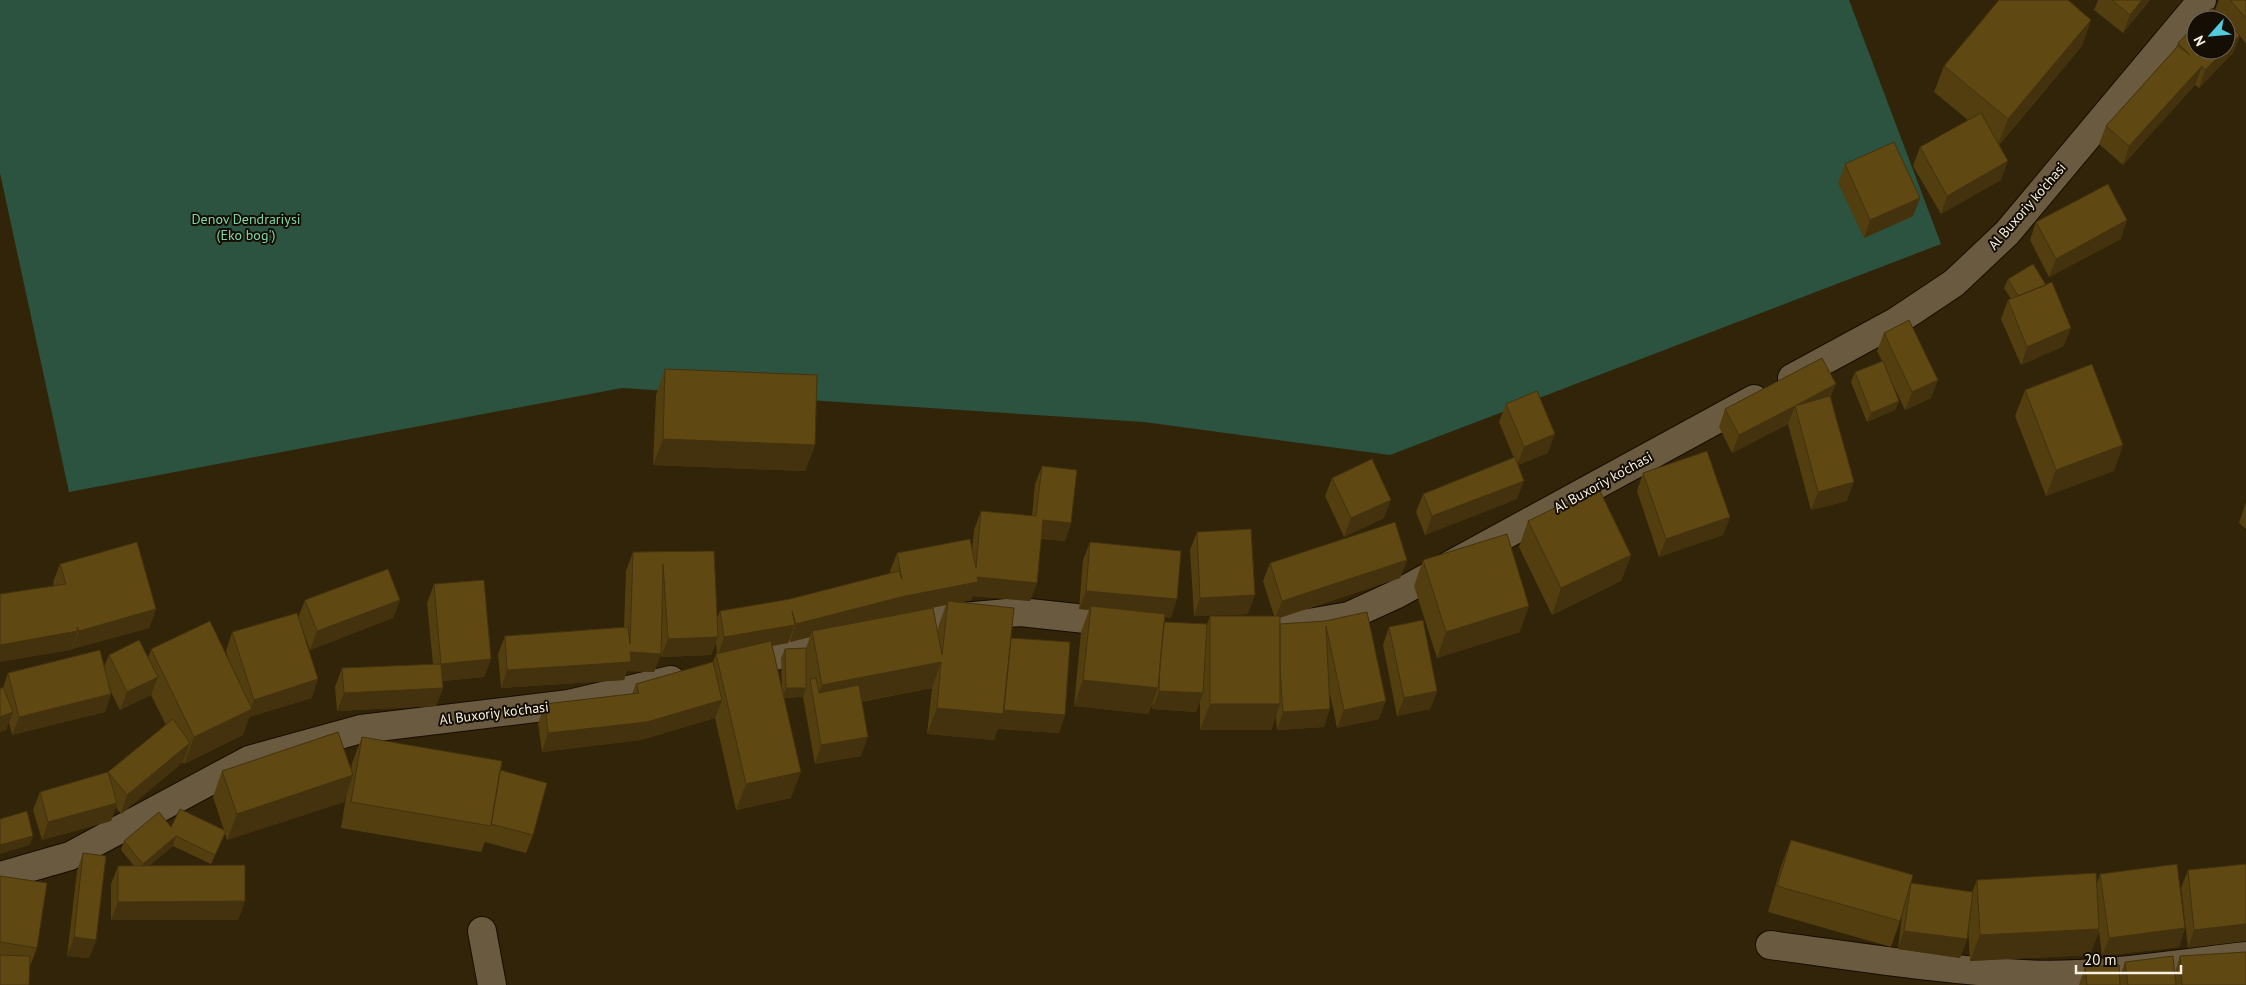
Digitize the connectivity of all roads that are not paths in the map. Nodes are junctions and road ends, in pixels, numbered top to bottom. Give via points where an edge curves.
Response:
1 (2202, 0) edge
2 (1151, 626) edge
3 (1252, 632) edge
4 (876, 633) edge
5 (841, 641) edge
6 (0, 876) edge
7 (482, 930) dead end
8 (1770, 945) dead end
9 (2246, 956) edge
10 (492, 985) edge

1 - 3 street, Al Buxoriy ko'chasi via 2007,233 1954,283 1897,321 1397,594 1349,616
2 - 4 street via 1020,612 939,619
5 - 6 street, Al Buxoriy ko'chasi via 569,704 361,729 249,760 70,856
7 - 10 street
8 - 9 street via 1946,968 2024,974 2111,971

